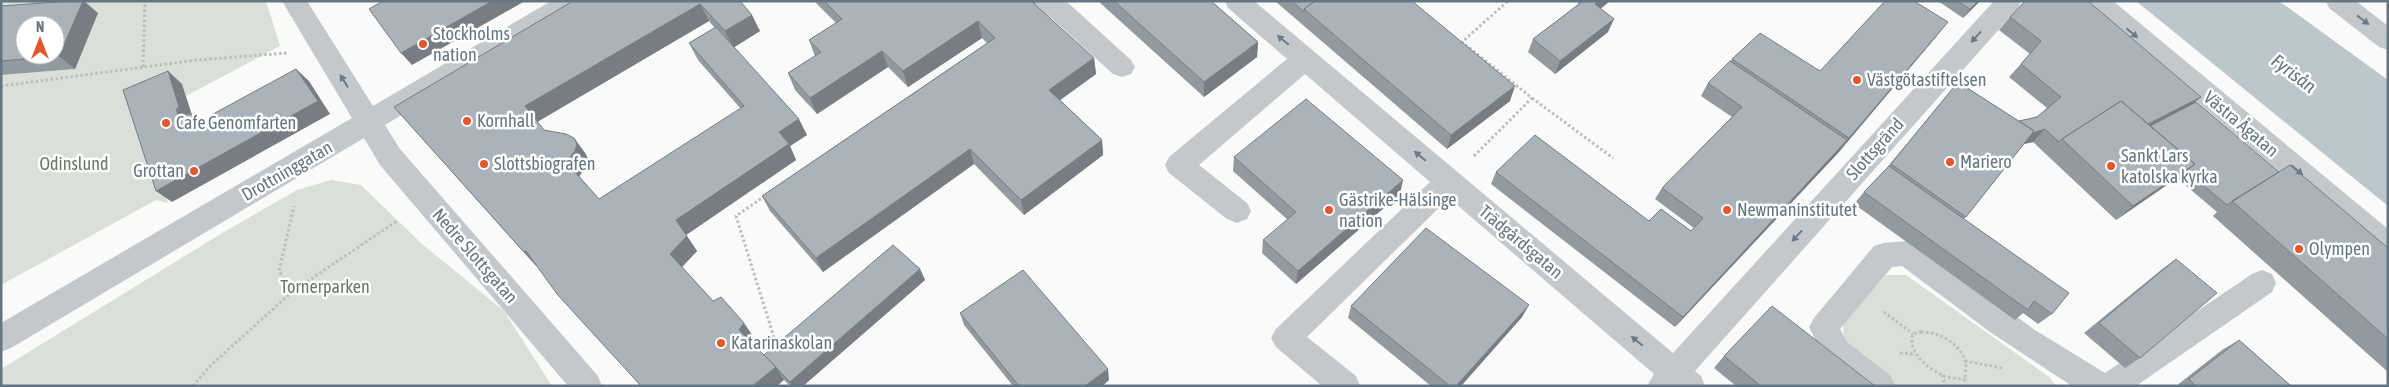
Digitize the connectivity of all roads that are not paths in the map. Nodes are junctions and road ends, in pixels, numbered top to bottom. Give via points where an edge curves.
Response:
1 (294, 1) edge
2 (572, 1) edge
3 (1237, 1) edge
4 (2009, 1) edge
5 (2095, 1) edge
6 (2338, 1) edge
7 (1048, 2) edge
8 (2388, 40) edge
9 (990, 41) edge
10 (1306, 59) junction
11 (1122, 68) dead end
12 (370, 122) junction
13 (1449, 181) junction
14 (1237, 212) dead end
15 (2388, 246) edge
16 (2262, 283) dead end
17 (1, 339) edge
18 (1675, 381) edge
19 (587, 386) edge
20 (1345, 386) edge
21 (1880, 386) edge
22 (2099, 386) edge
23 (2111, 386) edge

12 -> 1 street, Nedre Slottsgatan
2 - 12 street, Drottninggatan
10 -> 3 street, Trädgårdsgatan
4 -> 18 street, Slottsgränd
5 -> 15 street, Västra Ågatan
6 -> 8 street
7 - 9 street
7 - 11 street
13 -> 10 street, Trädgårdsgatan
10 - 14 street via 1179,165
12 - 17 street, Drottninggatan
12 - 19 street, Nedre Slottsgatan via 390,157
18 -> 13 street, Trädgårdsgatan
13 - 20 street via 1286,338
16 - 23 street
21 - 22 street via 1837,352 1824,327 1884,255 1907,253 1976,306

